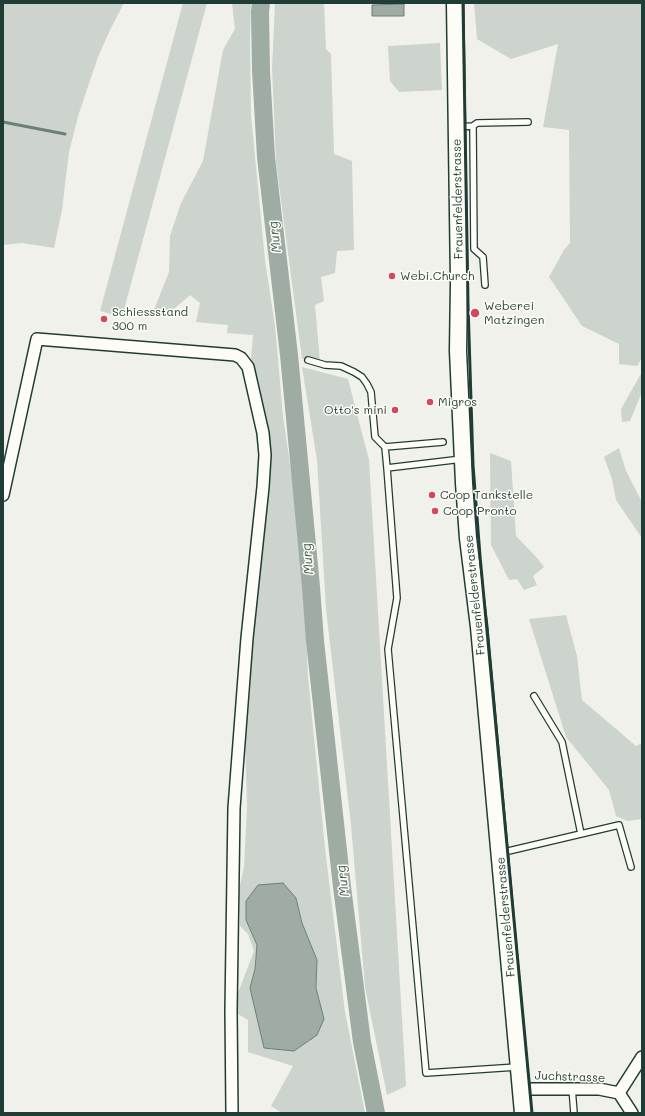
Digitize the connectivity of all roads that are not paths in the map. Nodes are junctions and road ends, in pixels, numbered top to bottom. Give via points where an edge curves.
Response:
1 (455, 3) edge
2 (528, 122) dead end
3 (465, 127) junction
4 (485, 285) dead end
5 (308, 360) dead end
6 (443, 442) dead end
7 (385, 447) junction
8 (462, 459) junction
9 (387, 468) junction
10 (3, 494) edge
11 (534, 696) dead end
12 (581, 834) junction
13 (500, 853) junction
14 (631, 867) dead end
15 (642, 1057) edge
16 (519, 1067) junction
17 (572, 1088) junction
18 (521, 1089) junction
19 (619, 1093) junction
20 (232, 1113) edge
21 (523, 1113) edge
22 (574, 1113) edge
23 (632, 1113) edge

1 - 3 main road, Frauenfelderstrasse
2 - 3 lane via 477,123
3 - 4 lane via 474,249 483,257
3 - 8 main road, Frauenfelderstrasse via 458,352
5 - 7 lane via 341,366 362,377 371,392 375,437
6 - 7 lane
7 - 9 lane
8 - 9 lane
8 - 13 main road, Frauenfelderstrasse
9 - 16 lane via 398,598 388,649 426,1073
10 - 20 street via 37,339 224,351 241,358 248,367 263,433 265,455 234,808
11 - 12 lane via 562,742
12 - 13 lane
12 - 14 lane via 619,825
13 - 16 main road, Frauenfelderstrasse
15 - 19 street
16 - 18 main road, Frauenfelderstrasse
17 - 18 street, Juchstrasse
17 - 19 street, Juchstrasse
17 - 22 lane
18 - 21 main road, Frauenfelderstrasse
19 - 23 street, Juchstrasse

